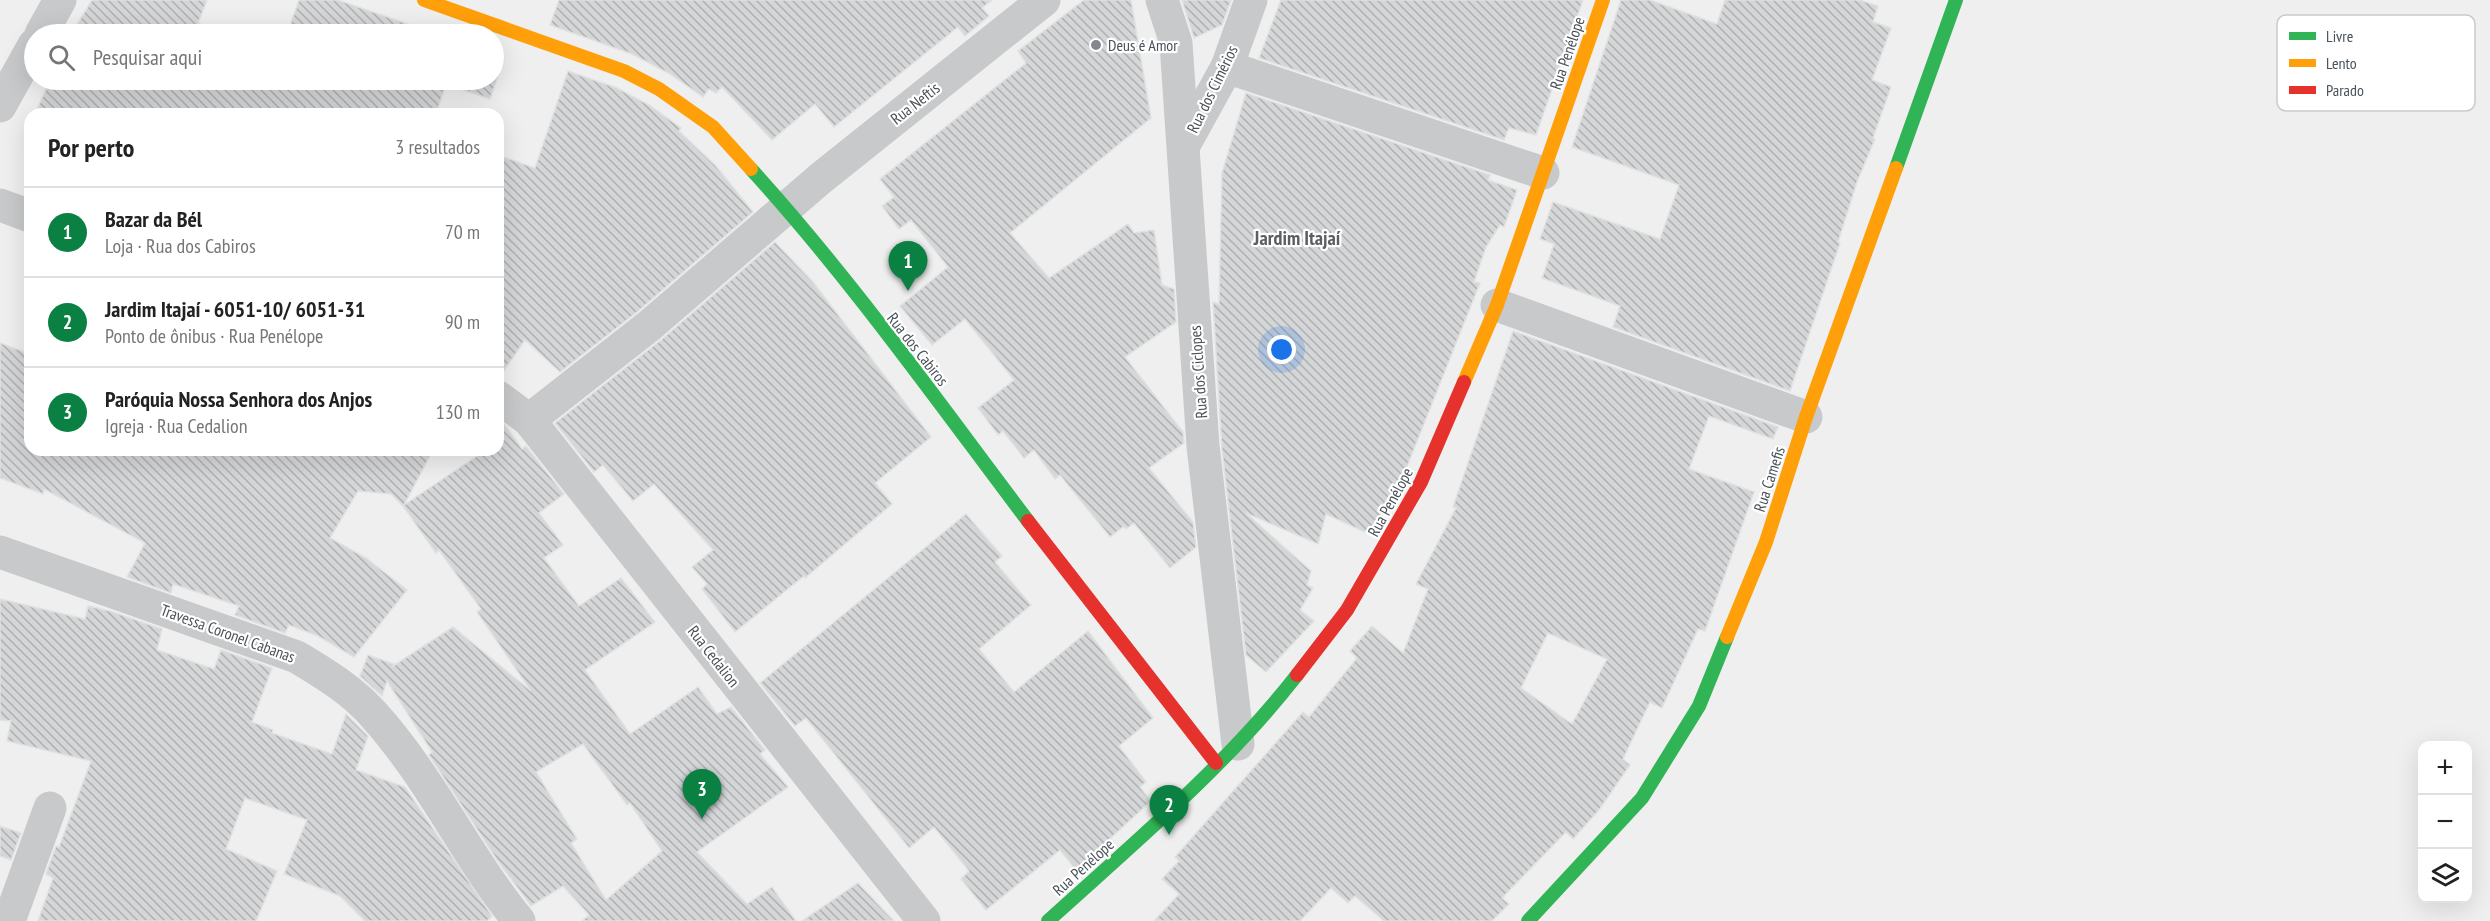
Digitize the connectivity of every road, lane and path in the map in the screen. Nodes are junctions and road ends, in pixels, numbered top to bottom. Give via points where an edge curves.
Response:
1 (60, 0) edge
2 (424, 0) edge
3 (1044, 0) edge
4 (1162, 0) edge
5 (1251, 0) edge
6 (1603, 0) edge
7 (1956, 0) edge
8 (46, 24) edge
9 (492, 24) edge
10 (504, 28) edge
11 (24, 63) edge
12 (1227, 67) junction
13 (0, 106) edge
14 (1184, 145) junction
15 (1543, 172) junction
16 (0, 205) edge
17 (786, 207) junction
18 (24, 214) edge
19 (1497, 304) junction
20 (504, 402) edge
21 (1806, 417) junction
22 (528, 420) junction
23 (0, 552) edge
24 (1227, 754) junction
25 (50, 808) dead end
26 (9, 921) edge
27 (519, 921) edge
28 (924, 921) edge
29 (1048, 921) edge
30 (1528, 921) edge

1 - 8 street
2 - 9 street, Rua dos Cabiros
3 - 17 street, Rua Neftis
4 - 14 street, Rua dos Ciclopes via 1176,43
5 - 12 street, Rua dos Cimérios
6 - 15 street, Rua Penélope
7 - 21 street, Rua Camefis
10 - 17 street, Rua dos Cabiros via 624,71 659,89 713,127
11 - 13 street
12 - 14 street, Rua dos Cimérios
12 - 15 street
14 - 24 street, Rua dos Ciclopes
15 - 19 street, Rua Penélope
16 - 18 street
17 - 22 street, Rua Neftis via 649,326
17 - 24 street, Rua dos Cabiros
19 - 21 street
19 - 24 street, Rua Penélope via 1421,482 1347,610 1267,713
20 - 22 street, Rua Cedalion
21 - 30 street, Rua Camefis via 1766,542 1699,706 1642,798
22 - 28 street, Rua Cedalion
23 - 27 street, Travessa Coronel Cabanas via 297,657 340,683 374,715 406,757
24 - 29 street, Rua Penélope
25 - 26 street

